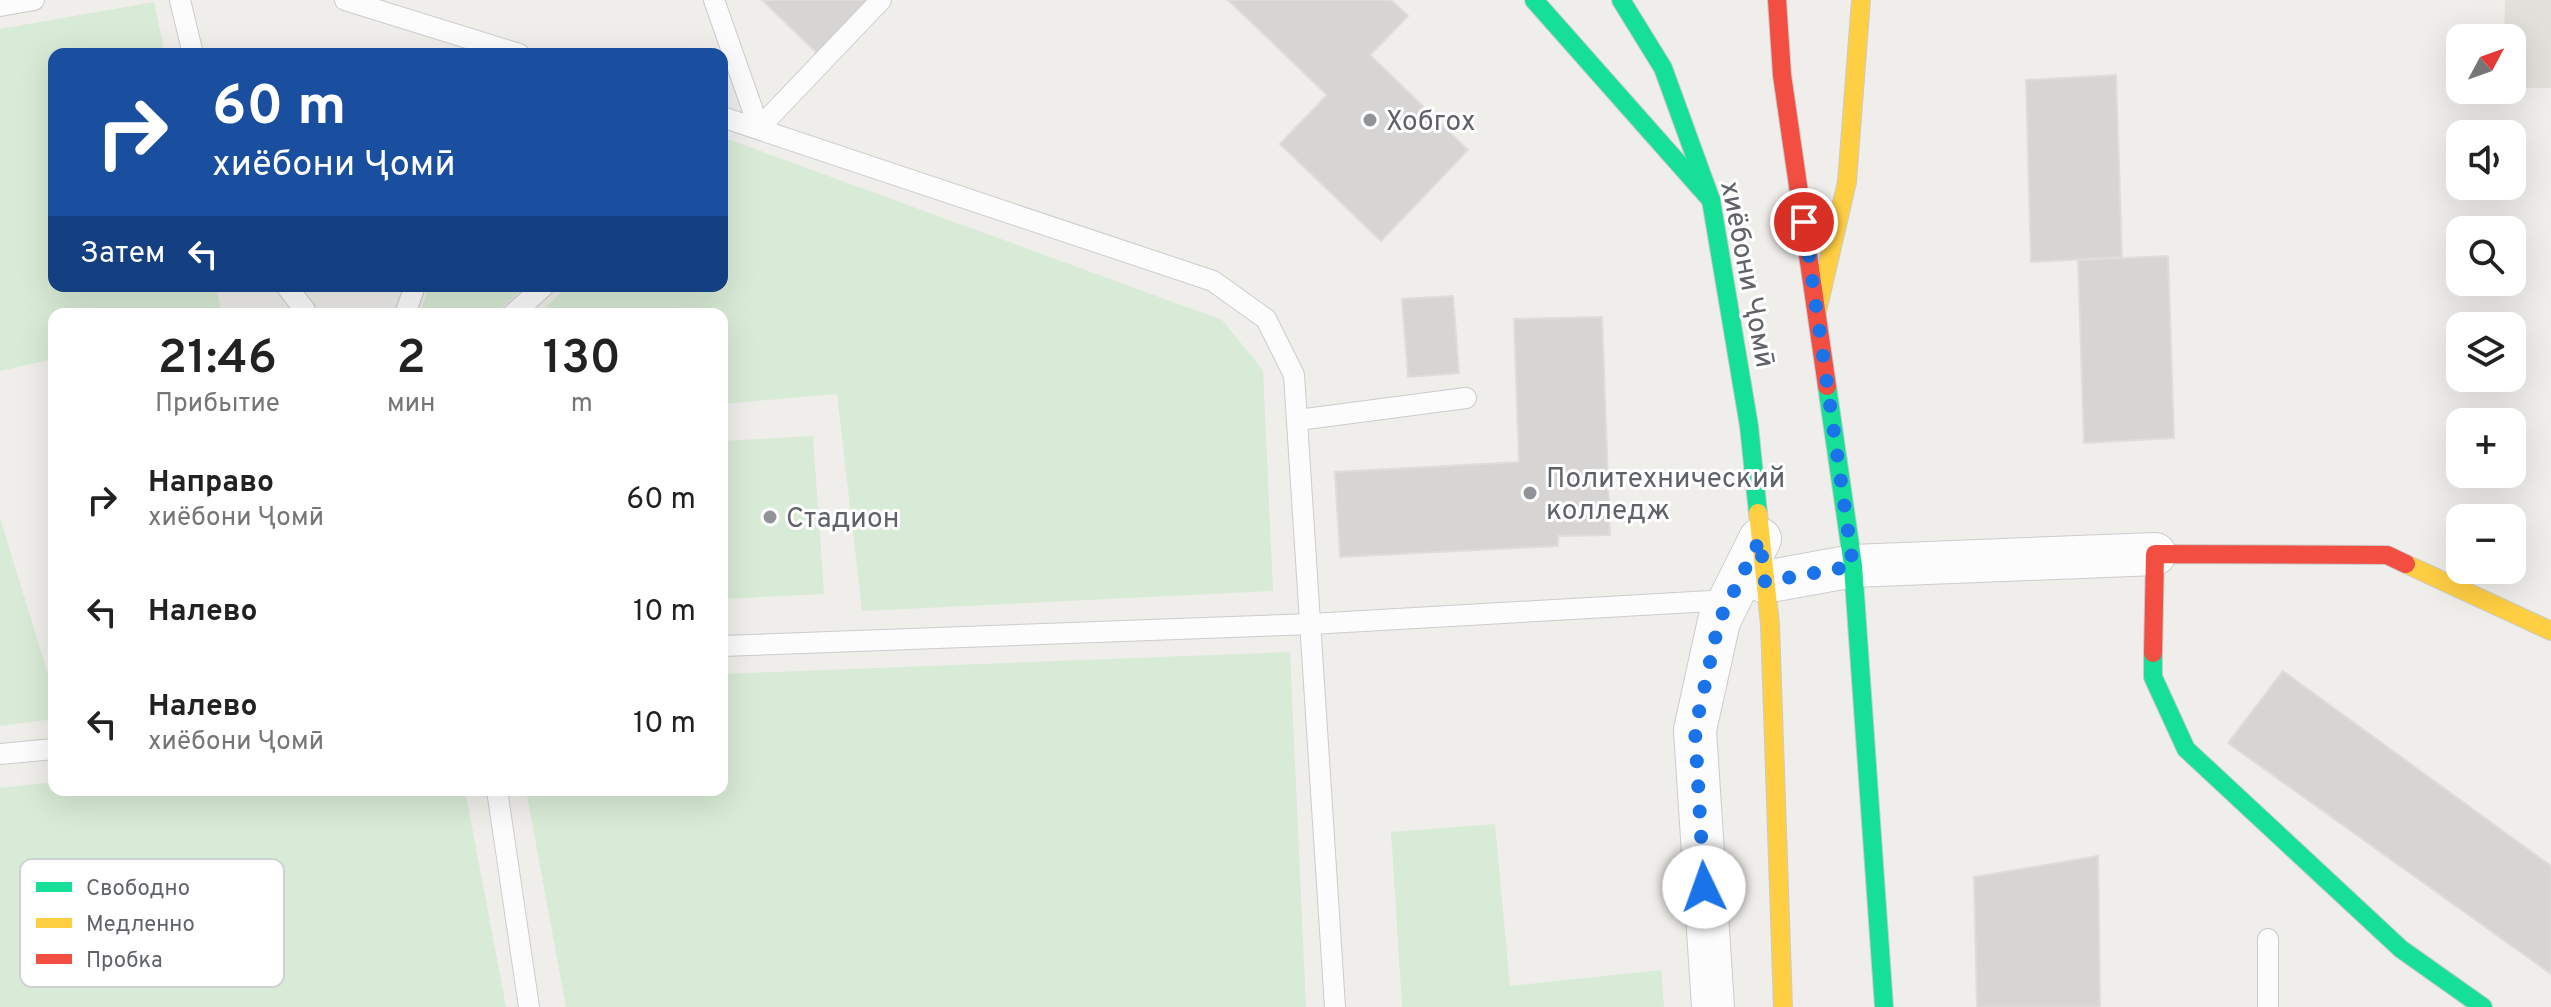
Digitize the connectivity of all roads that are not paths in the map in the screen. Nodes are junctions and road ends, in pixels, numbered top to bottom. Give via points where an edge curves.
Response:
1 (34, 0) edge
2 (180, 0) edge
3 (345, 0) edge
4 (714, 0) edge
5 (881, 0) edge
6 (1534, 0) edge
7 (1621, 0) edge
8 (1777, 0) edge
9 (1861, 0) edge
10 (0, 6) edge
11 (192, 48) edge
12 (488, 48) edge
13 (728, 122) edge
14 (759, 128) junction
15 (1711, 200) junction
16 (291, 292) edge
17 (537, 292) edge
18 (303, 308) edge
19 (520, 308) edge
20 (1817, 311) junction
21 (1466, 398) dead end
22 (1298, 420) junction
23 (1760, 539) junction
24 (2155, 554) junction
25 (1853, 566) junction
26 (1765, 582) junction
27 (1728, 600) junction
28 (1311, 624) junction
29 (2551, 631) edge
30 (728, 646) edge
31 (48, 750) edge
32 (0, 754) edge
33 (498, 796) edge
34 (2268, 939) dead end
35 (529, 1007) edge
36 (1335, 1007) edge
37 (1713, 1007) edge
38 (1783, 1007) edge
39 (1884, 1007) edge
40 (2268, 1007) edge
41 (2483, 1007) edge

1 - 10 lane
2 - 11 lane
3 - 12 lane
4 - 14 lane
5 - 14 lane
6 - 15 main road
7 - 15 main road, хиёбони Ҷомӣ via 1663,68
8 - 20 main road, хиёбони Ҷомӣ via 1782,75
9 - 20 main road via 1847,182
13 - 14 lane
14 - 22 lane via 1213,281 1266,319 1294,375
15 - 23 main road, хиёбони Ҷомӣ via 1749,426
16 - 18 lane
17 - 19 lane
20 - 25 main road, хиёбони Ҷомӣ
21 - 22 lane
22 - 28 lane
23 - 26 main road, хиёбони Ҷомӣ
23 - 27 street
24 - 25 street
24 - 29 main road via 2387,555
24 - 41 main road via 2153,677 2186,749 2401,949
25 - 26 street
25 - 39 main road, хиёбони Ҷомӣ
26 - 38 main road, хиёбони Ҷомӣ
27 - 28 lane
27 - 37 street via 1695,730
28 - 30 lane
28 - 36 lane
31 - 32 lane
33 - 35 lane
34 - 40 lane

